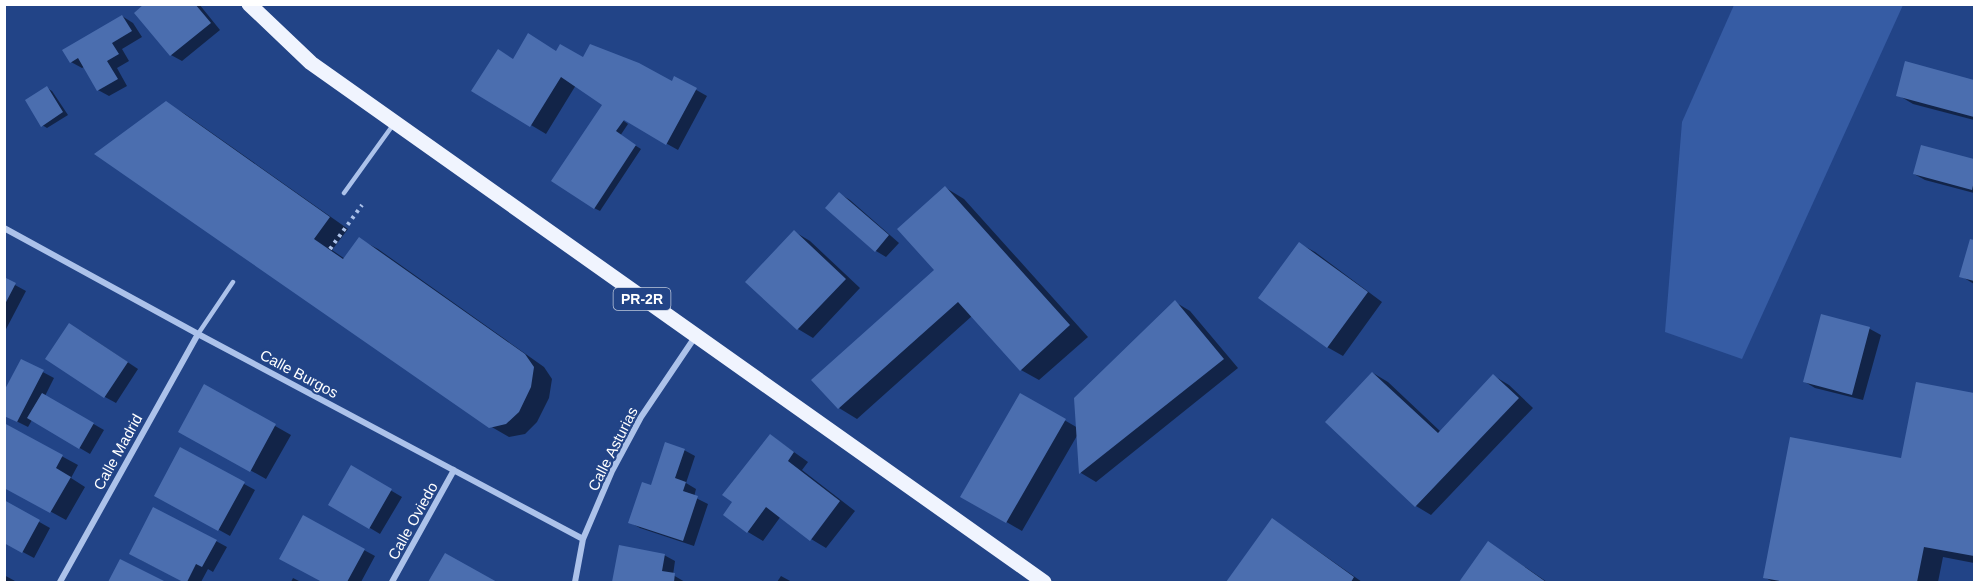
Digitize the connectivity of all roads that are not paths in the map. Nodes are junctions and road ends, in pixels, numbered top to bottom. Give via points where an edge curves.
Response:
1 (249, 4) edge
2 (395, 123) junction
3 (344, 193) dead end
4 (4, 228) edge
5 (233, 282) dead end
6 (198, 334) junction
7 (695, 337) junction
8 (454, 470) junction
9 (583, 539) junction
10 (60, 582) edge
11 (392, 582) edge
12 (575, 582) edge
13 (1044, 582) edge

1 - 2 main road, PR-2R via 311,63
2 - 3 lane
2 - 7 main road, PR-2R
4 - 6 street, Calle Burgos
5 - 6 lane
6 - 8 street, Calle Burgos
6 - 10 street, Calle Madrid
7 - 9 street, Calle Asturias via 641,417 612,471
7 - 13 main road, PR-2R
8 - 9 street, Calle Burgos
8 - 11 street, Calle Oviedo
9 - 12 street, Calle Asturias

